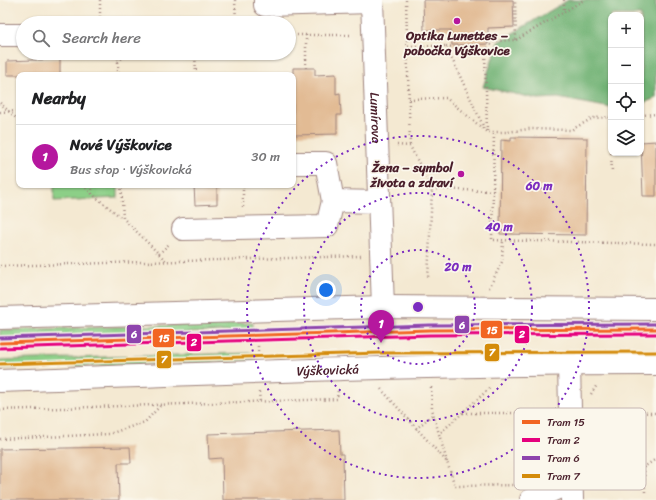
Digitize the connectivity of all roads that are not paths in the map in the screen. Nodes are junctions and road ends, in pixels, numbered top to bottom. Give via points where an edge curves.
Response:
1 (265, 0) edge
2 (372, 1) edge
3 (322, 2) edge
4 (0, 35) edge
5 (16, 35) edge
6 (296, 163) edge
7 (333, 201) junction
8 (379, 202) junction
9 (183, 229) dead end
10 (383, 307) junction
11 (656, 309) edge
12 (0, 318) edge
13 (569, 364) junction
14 (656, 364) edge
15 (0, 381) edge
16 (570, 408) edge
17 (536, 490) edge
18 (525, 492) edge

1 - 3 street via 266,5
2 - 3 street
2 - 8 street, Lumírova
4 - 5 street
6 - 7 street via 326,163
7 - 8 street
7 - 9 street via 327,226
8 - 10 street, Lumírova
10 - 11 street
10 - 12 street
13 - 14 street, Výškovická
13 - 15 street, Výškovická
13 - 16 street
17 - 18 street

